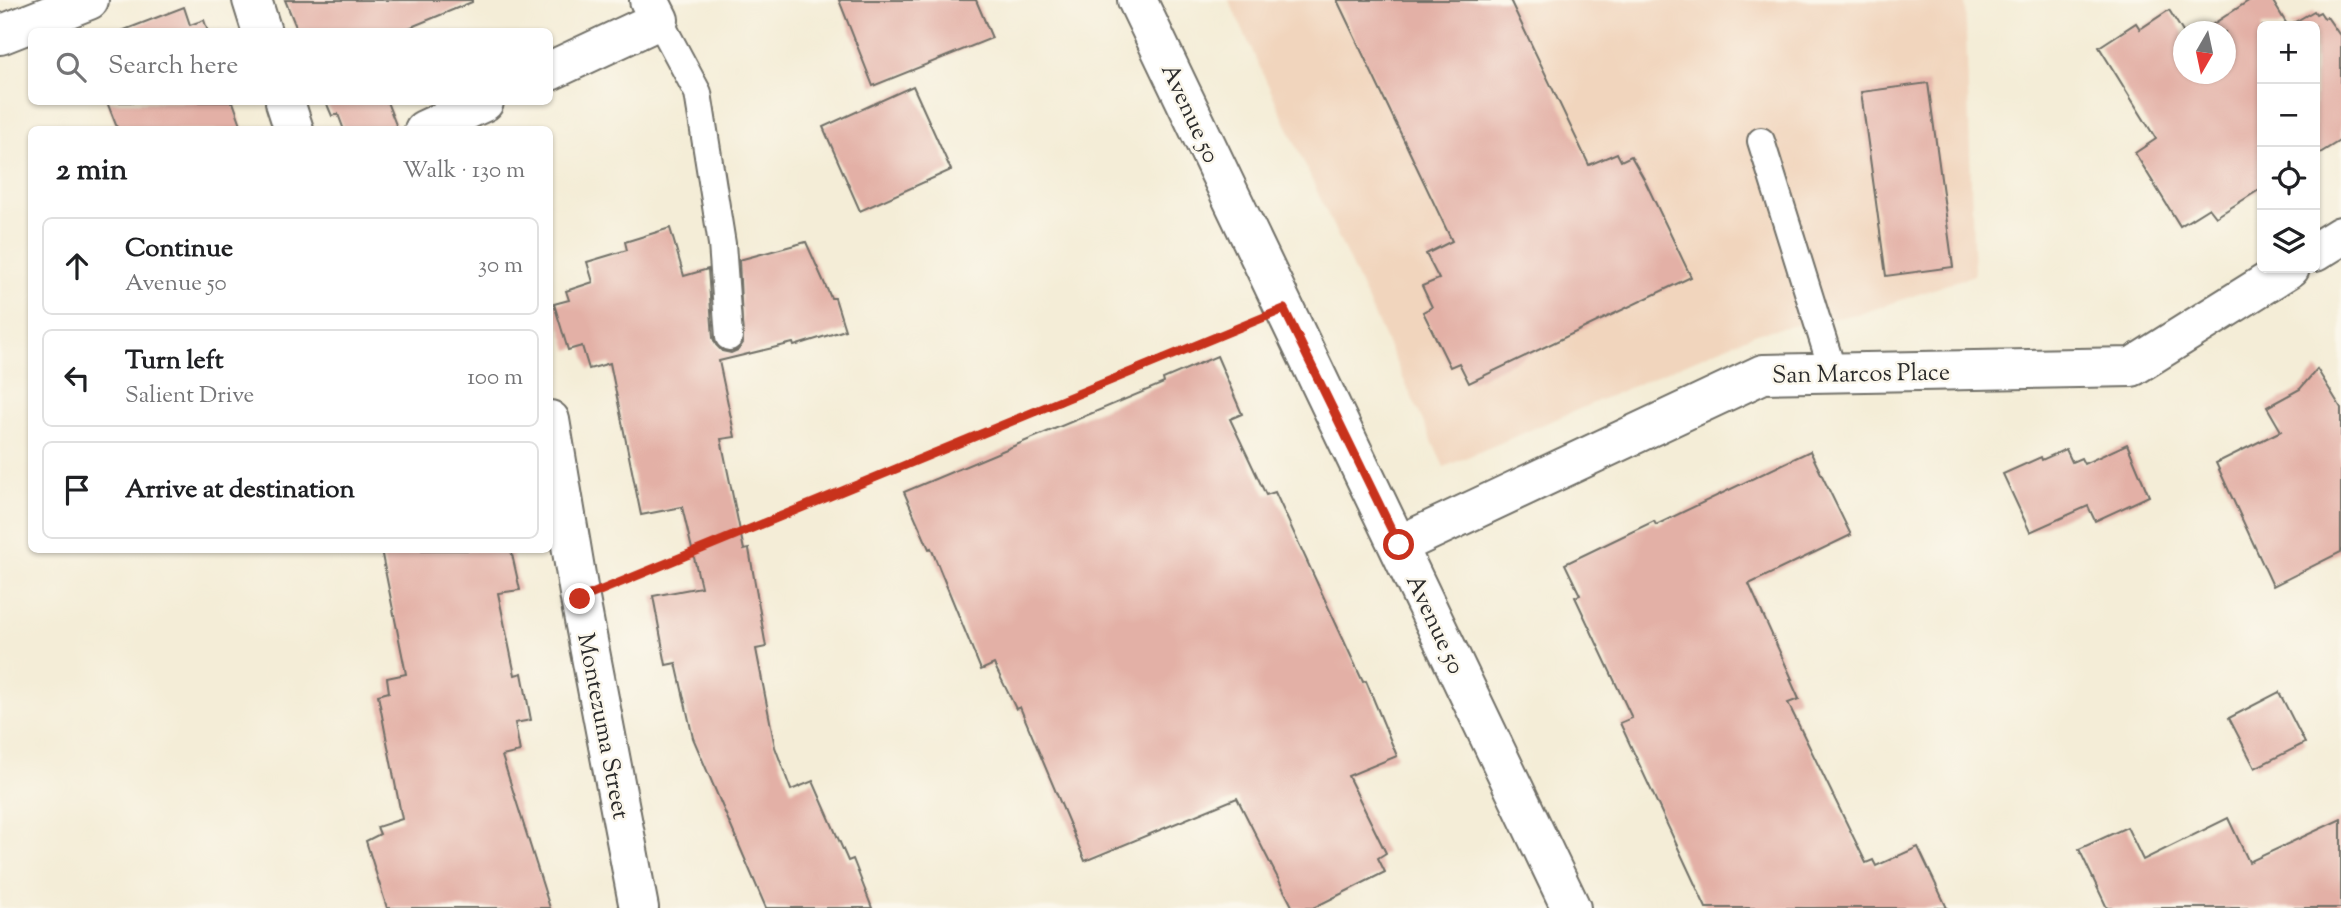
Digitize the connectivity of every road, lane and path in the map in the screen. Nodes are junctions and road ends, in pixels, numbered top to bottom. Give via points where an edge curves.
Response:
1 (89, 0) edge
2 (252, 0) edge
3 (1137, 0) edge
4 (654, 10) edge
5 (261, 28) edge
6 (0, 35) edge
7 (553, 69) edge
8 (286, 105) edge
9 (478, 105) edge
10 (293, 126) edge
11 (433, 126) edge
12 (1761, 141) dead end
13 (2341, 236) edge
14 (2320, 249) edge
15 (2282, 273) edge
16 (1284, 309) junction
17 (729, 337) dead end
18 (1833, 372) junction
19 (553, 438) edge
20 (1399, 545) junction
21 (580, 599) junction
22 (639, 908) edge
23 (1571, 908) edge

1 - 6 street
2 - 5 street
3 - 16 street, Avenue 50
4 - 7 street
4 - 17 lane via 698,93 722,244
8 - 10 street
9 - 11 street
12 - 18 lane
13 - 14 street
15 - 18 street, San Marcos Place via 2132,367
16 - 20 street, Avenue 50
16 - 21 path
18 - 20 street, San Marcos Place via 1763,373
19 - 21 street, Montezuma Street
20 - 23 street, Avenue 50
21 - 22 street, Montezuma Street

